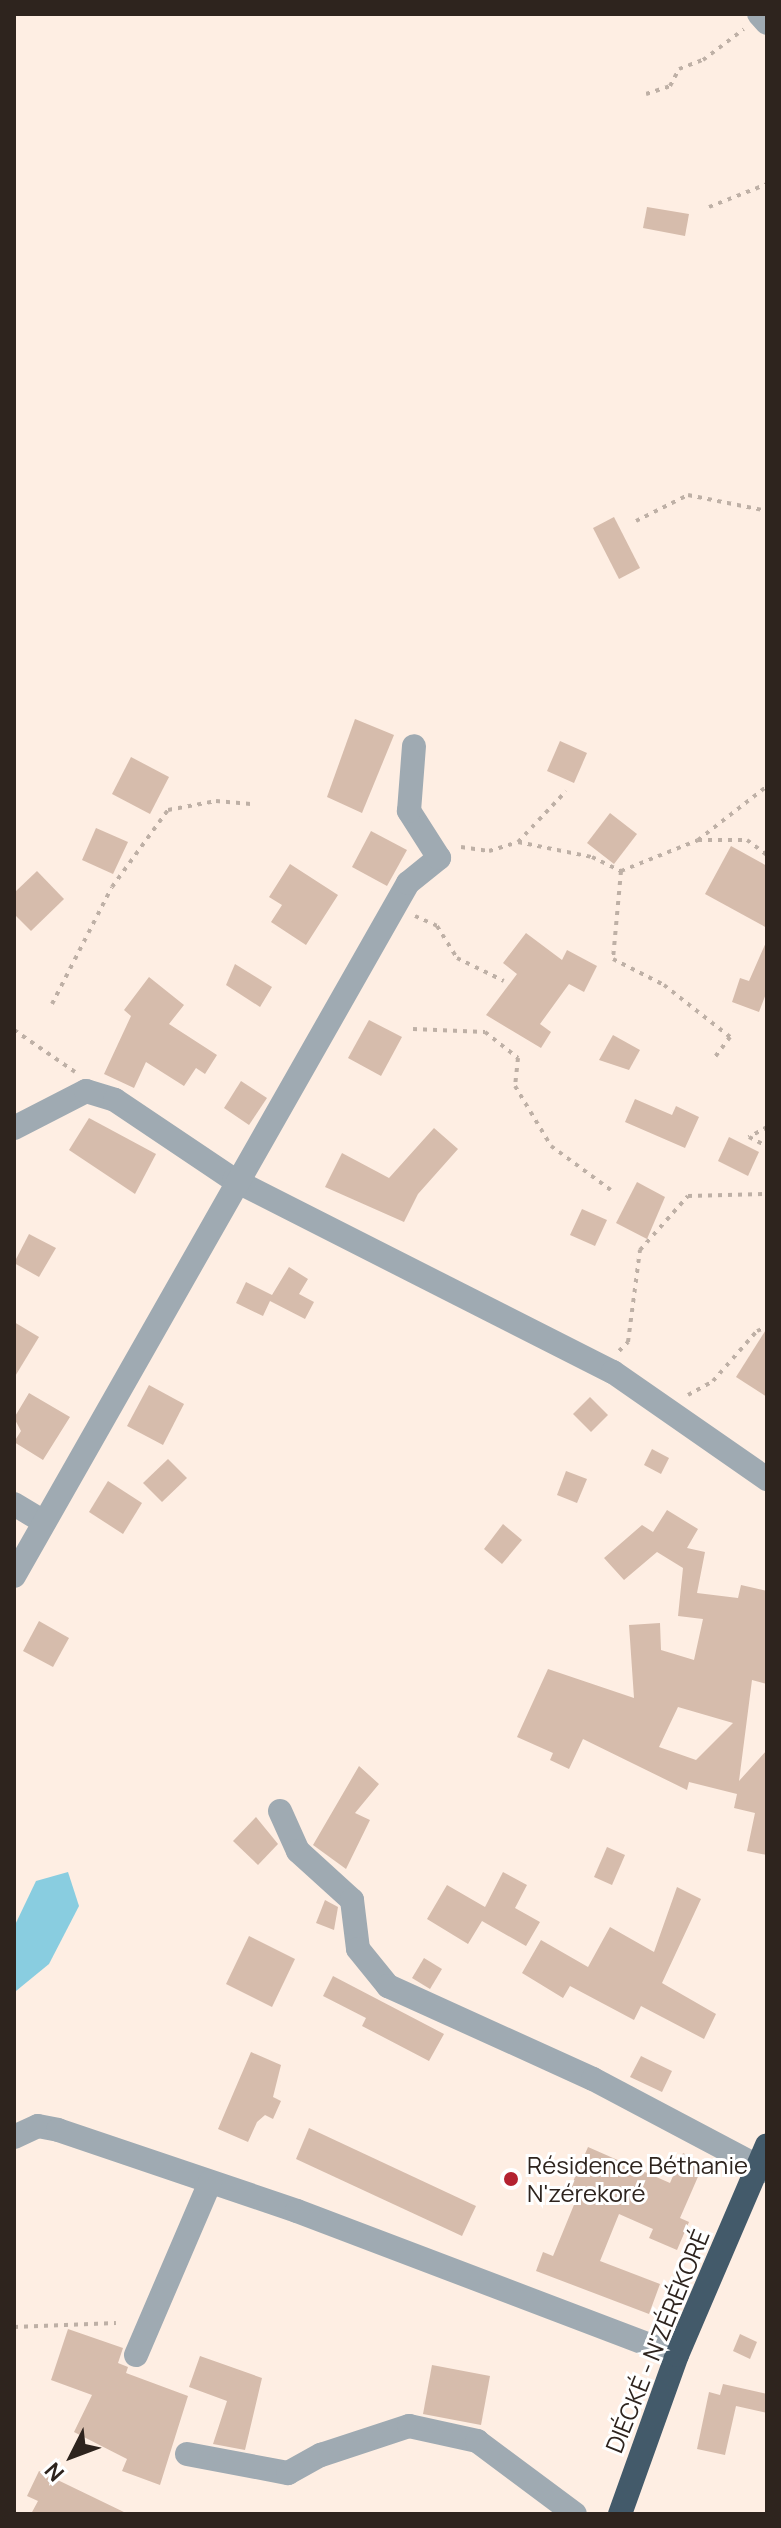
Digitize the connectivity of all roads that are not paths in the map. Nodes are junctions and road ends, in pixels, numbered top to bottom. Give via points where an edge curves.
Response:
1 (414, 746) dead end
2 (14, 1128) edge
3 (234, 1180) junction
4 (767, 1479) edge
5 (14, 1504) edge
6 (44, 1522) junction
7 (14, 1576) edge
8 (280, 1811) dead end
9 (14, 2137) edge
10 (764, 2161) edge
11 (210, 2182) junction
12 (136, 2355) dead end
13 (677, 2355) junction
14 (187, 2454) dead end
15 (575, 2514) edge
16 (620, 2514) edge

1 - 3 street via 409,811 439,858 408,883
2 - 3 street via 86,1091 115,1100
3 - 4 street via 604,1367
3 - 6 street
5 - 6 street
6 - 7 street
8 - 10 street via 298,1851 352,1900 358,1949 388,1986
9 - 11 street via 38,2126 58,2130
10 - 13 highway, DIÉCKÉ - N'ZÉRÉKORÉ
11 - 12 street
11 - 13 street
13 - 16 highway, DIÉCKÉ - N'ZÉRÉKORÉ
14 - 15 street via 288,2473 321,2455 409,2426 477,2441

